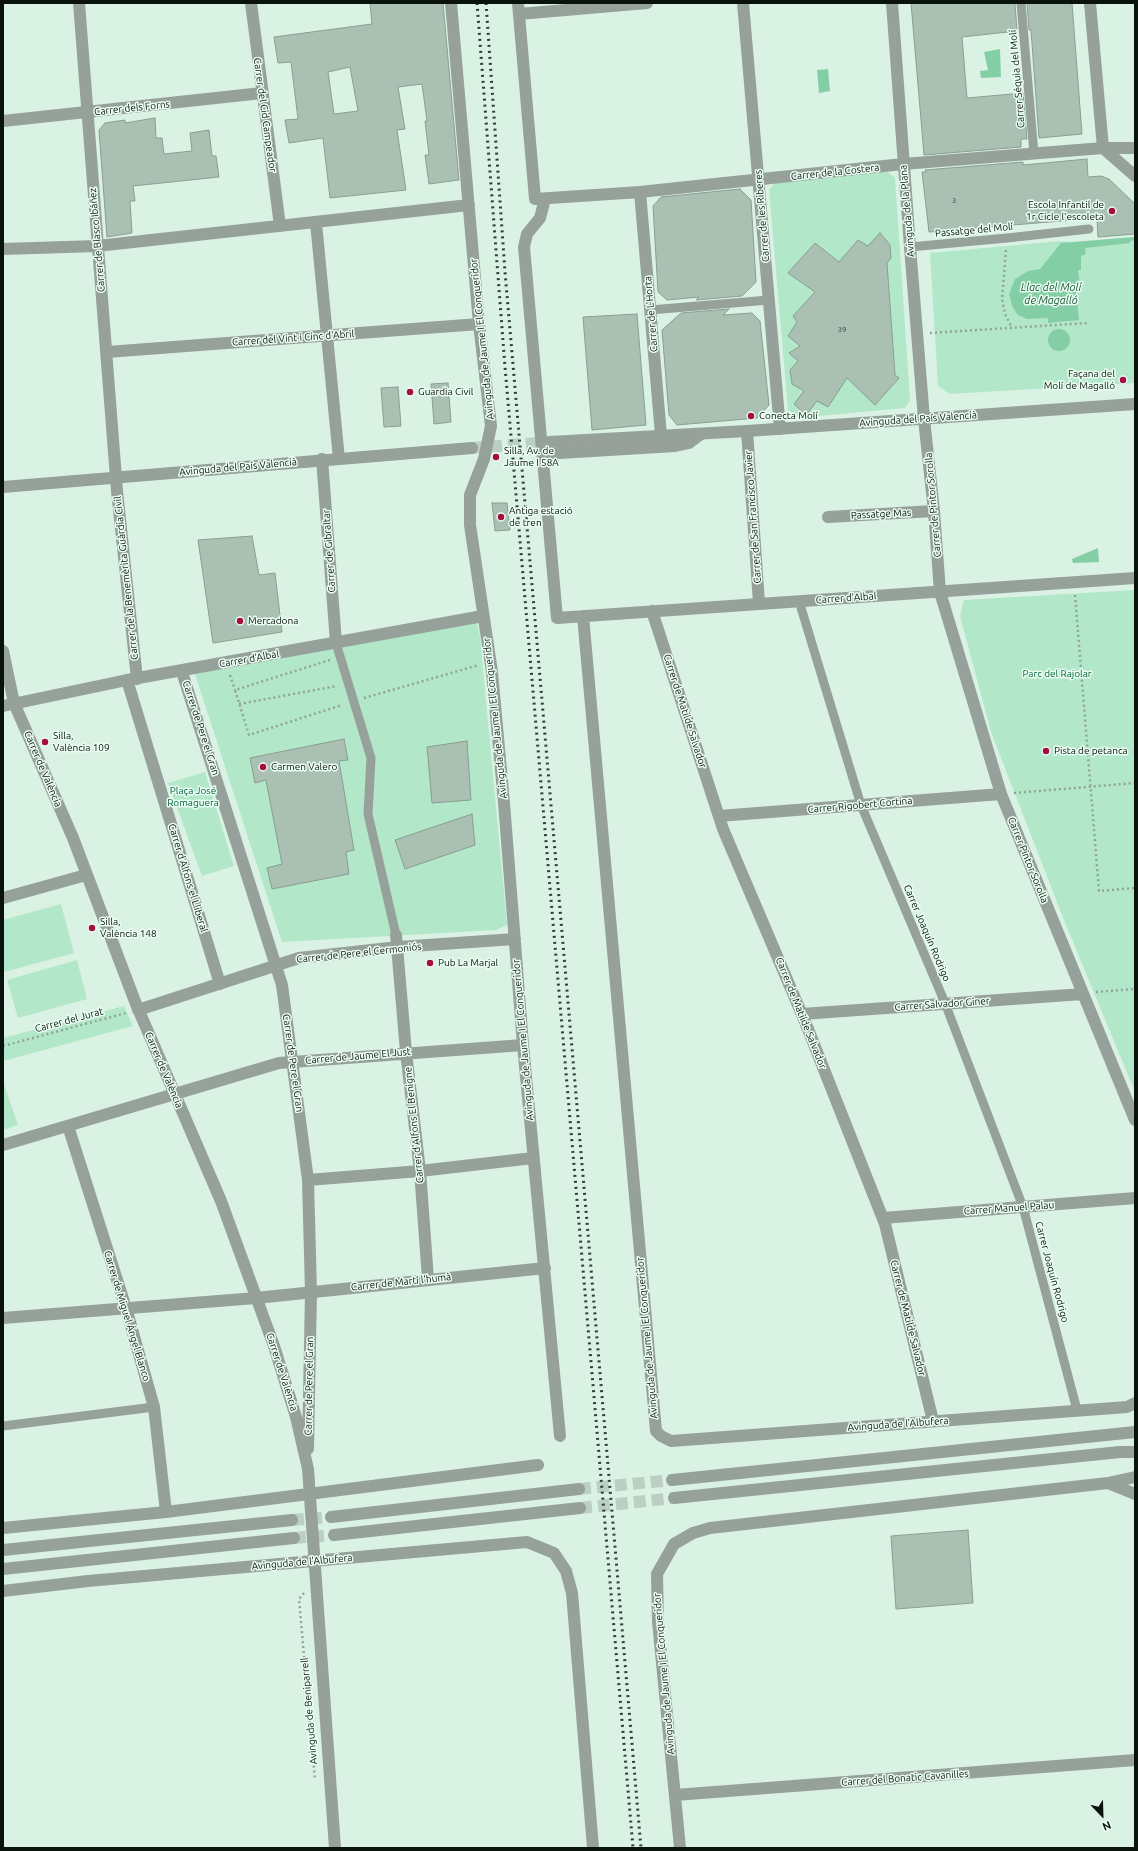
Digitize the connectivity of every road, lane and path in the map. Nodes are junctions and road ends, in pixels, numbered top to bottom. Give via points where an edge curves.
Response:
1 (78, 3) edge
2 (251, 3) edge
3 (451, 3) edge
4 (647, 3) edge
5 (743, 3) edge
6 (892, 3) edge
7 (1021, 3) edge
8 (1090, 3) edge
9 (518, 9) edge
10 (262, 93) junction
11 (86, 113) junction
12 (3, 121) edge
13 (1103, 148) junction
14 (1135, 148) edge
15 (1034, 154) junction
16 (903, 164) junction
17 (1135, 176) edge
18 (758, 180) junction
19 (640, 192) junction
20 (540, 199) junction
21 (470, 205) junction
22 (316, 222) junction
23 (280, 226) junction
24 (1089, 229) dead end
25 (1007, 238) junction
26 (96, 246) junction
27 (910, 247) junction
28 (3, 248) edge
29 (769, 300) junction
30 (650, 310) junction
31 (1087, 323) dead end
32 (479, 324) junction
33 (1012, 328) junction
34 (937, 332) dead end
35 (327, 335) junction
36 (107, 352) junction
37 (1135, 404) edge
38 (924, 419) junction
39 (780, 429) junction
40 (747, 431) junction
41 (701, 434) junction
42 (661, 435) junction
43 (550, 442) tunnel mouth
44 (472, 448) tunnel mouth
45 (543, 454) junction
46 (339, 459) junction
47 (322, 460) junction
48 (116, 477) junction
49 (3, 486) edge
50 (934, 511) junction
51 (828, 516) dead end
52 (1135, 578) edge
53 (1074, 582) junction
54 (940, 592) junction
55 (799, 601) junction
56 (759, 603) junction
57 (652, 611) junction
58 (483, 616) junction
59 (583, 616) junction
60 (336, 643) junction
61 (3, 651) edge
62 (340, 657) junction
63 (491, 661) junction
64 (227, 663) junction
65 (182, 672) junction
66 (132, 680) junction
67 (348, 684) junction
68 (235, 690) junction
69 (353, 702) junction
70 (239, 704) junction
71 (9, 705) edge
72 (1135, 783) edge
73 (1090, 787) junction
74 (1001, 794) junction
75 (861, 806) junction
76 (719, 816) junction
77 (86, 875) junction
78 (1135, 888) edge
79 (3, 898) edge
80 (515, 939) junction
81 (397, 941) junction
82 (276, 966) junction
83 (220, 984) junction
84 (1135, 989) edge
85 (1083, 994) junction
86 (945, 1003) junction
87 (138, 1010) junction
88 (802, 1014) junction
89 (523, 1045) junction
90 (3, 1046) edge
91 (406, 1052) junction
92 (293, 1061) junction
93 (174, 1094) junction
94 (1135, 1120) edge
95 (68, 1126) junction
96 (3, 1145) edge
97 (533, 1158) junction
98 (420, 1171) junction
99 (308, 1180) junction
100 (1135, 1198) edge
101 (1023, 1207) junction
102 (883, 1218) junction
103 (545, 1268) junction
104 (428, 1279) junction
105 (311, 1292) junction
106 (256, 1298) junction
107 (126, 1308) junction
108 (3, 1318) edge
109 (1135, 1403) edge
110 (154, 1407) junction
111 (1078, 1410) junction
112 (933, 1421) junction
113 (3, 1426) edge
114 (1135, 1432) edge
115 (560, 1436) dead end
116 (661, 1436) joint
117 (1135, 1452) edge
118 (538, 1465) dead end
119 (308, 1469) junction
120 (1135, 1477) edge
121 (672, 1480) tunnel mouth
122 (1108, 1483) junction
123 (579, 1489) tunnel mouth
124 (308, 1494) junction
125 (1135, 1494) edge
126 (674, 1498) tunnel mouth
127 (580, 1508) tunnel mouth
128 (166, 1512) junction
129 (331, 1517) tunnel mouth
130 (292, 1520) tunnel mouth
131 (3, 1528) edge
132 (334, 1535) tunnel mouth
133 (294, 1538) tunnel mouth
134 (3, 1550) edge
135 (314, 1561) junction
136 (3, 1569) edge
137 (315, 1578) junction
138 (3, 1591) edge
139 (1135, 1760) edge
140 (316, 1786) dead end
141 (675, 1795) junction
142 (335, 1848) edge
143 (593, 1848) edge
144 (680, 1848) edge

1 - 11 street, Carrer de Blasco Ibáñez
2 - 10 street, Carrer del Cid Campeador
3 - 21 street, Avinguda de Jaume I El Conqueridor
4 - 9 street
5 - 18 street, Carrer de les Riberes
6 - 16 street, Avinguda de la Plana
7 - 15 street, Carrer Séquia del Molí
8 - 13 street
9 - 20 street
10 - 11 street, Carrer dels Forns
10 - 23 street, Carrer del Cid Campeador
11 - 12 street, Carrer dels Forns
11 - 26 street, Carrer de Blasco Ibáñez
13 - 14 street, Carrer de la Costera
13 - 15 street, Carrer de la Costera
13 - 17 street
15 - 16 street, Carrer de la Costera
16 - 18 street, Carrer de la Costera
16 - 27 street, Avinguda de la Plana
18 - 19 street, Carrer de la Costera
18 - 29 street, Carrer de les Riberes
19 - 20 street, Carrer de la Costera
19 - 30 street, Carrer de L'Horta
20 - 45 street via 540,218 527,234 524,247
21 - 22 street
21 - 32 street, Avinguda de Jaume I El Conqueridor
22 - 23 street
22 - 35 street
23 - 26 street
24 - 25 street, Passatge del Molí
25 - 27 street, Passatge del Molí
25 - 33 path via 1002,299 1005,314
26 - 28 street
26 - 36 street, Carrer de Blasco Ibáñez
27 - 38 street, Avinguda de la Plana
29 - 30 street
29 - 39 street, Carrer de les Riberes
30 - 42 street, Carrer de L'Horta
31 - 33 path
32 - 35 street, Carrer del Vint i Cinc d'Abril
32 - 58 street, Avinguda de Jaume I El Conqueridor via 491,426 484,459 470,495 470,525
33 - 34 path
35 - 36 street, Carrer del Vint i Cinc d'Abril
35 - 46 street
36 - 48 street, Carrer de Blasco Ibáñez
37 - 38 street, Avinguda del País Valencià
38 - 39 street, Avinguda del País Valencià
38 - 50 street, Carrer de Pintor Sorolla
39 - 40 street, Avinguda del País Valencià
40 - 41 street, Avinguda del País Valencià
40 - 56 street, Carrer de San Francisco Javier
41 - 42 street, Avinguda del País Valencià
41 - 45 street, Avinguda del País Valencià via 689,443 675,446
42 - 43 street, Avinguda del País Valencià
44 - 46 street, Avinguda del País Valencià
45 - 59 street, Carrer d'Albal via 557,618
46 - 47 street, Avinguda del País Valencià
47 - 48 street, Avinguda del País Valencià
47 - 60 street, Carrer de Gibraltar
48 - 49 street, Avinguda del País Valencià
48 - 66 street, Carrer de la Benemèrita Guàrdia Civil
50 - 51 street, Passatge Mas
50 - 54 street, Carrer de Pintor Sorolla
52 - 53 street, Carrer d'Albal
53 - 54 street, Carrer d'Albal
53 - 73 path
54 - 55 street, Carrer d'Albal
54 - 74 street, Carrer Pintor Sorolla
55 - 56 street, Carrer d'Albal
55 - 75 street, Carrer Joaquín Rodrigo
56 - 57 street, Carrer d'Albal
57 - 59 street, Carrer d'Albal
57 - 76 street, Carrer de Matilde Salvador
58 - 60 street, Carrer d'Albal
58 - 63 street, Avinguda de Jaume I El Conqueridor
59 - 116 street, Avinguda de Jaume I El Conqueridor via 654,1422 656,1431
60 - 62 street
60 - 64 street, Carrer d'Albal
61 - 71 street, Carrer de València
62 - 67 street
62 - 68 path
63 - 69 path
63 - 80 street, Avinguda de Jaume I El Conqueridor
64 - 65 street, Carrer d'Albal
64 - 68 path
65 - 66 street, Carrer d'Albal
65 - 82 street, Carrer de Pere el Gran
66 - 71 street, Carrer d'Albal
66 - 83 street, Carrer d'Alfons el Lliberal
67 - 69 street
67 - 70 path
68 - 70 path
69 - 70 path via 249,735
69 - 81 street via 371,758 368,814
71 - 77 street, Carrer de València via 49,781
72 - 73 path
73 - 74 path
73 - 78 path via 1099,891
74 - 75 street, Carrer Rigobert Cortina
74 - 85 street, Carrer Pintor Sorolla
75 - 76 street, Carrer Rigobert Cortina
75 - 86 street, Carrer Joaquín Rodrigo
76 - 88 street, Carrer de Matilde Salvador
77 - 79 street
77 - 87 street, Carrer de València
80 - 81 street, Carrer de Pere el Cermoniós
80 - 89 street, Avinguda de Jaume I El Conqueridor
81 - 82 street, Carrer de Pere el Cermoniós via 299,958
81 - 91 street, Carrer d'Alfons El Benigne
82 - 83 street, Carrer de Pere el Cermoniós
82 - 92 street, Carrer de Pere el Gran via 282,985
83 - 87 street, Carrer de Pere el Cermoniós
84 - 85 path
85 - 86 street, Carrer Salvador Giner
85 - 94 street, Carrer Pintor Sorolla
86 - 88 street, Carrer Salvador Giner
86 - 101 street, Carrer Joaquín Rodrigo
87 - 90 path, Carrer del Jurat
87 - 93 street, Carrer de València
88 - 102 street, Carrer de Matilde Salvador
89 - 91 street, Carrer de Jaume El Just
89 - 97 street, Avinguda de Jaume I El Conqueridor
91 - 92 street, Carrer de Jaume El Just
91 - 98 street, Carrer d'Alfons El Benigne
92 - 93 street, Carrer de Jaume El Just
92 - 99 street, Carrer de Pere el Gran
93 - 95 street, Carrer de Jaume El Just
93 - 106 street, Carrer de València via 221,1201
95 - 96 street, Carrer de Jaume El Just
95 - 107 street, Carrer de Miguel Ángel Blanco
97 - 98 street
97 - 103 street, Avinguda de Jaume I El Conqueridor
98 - 99 street
98 - 104 street, Carrer d'Alfons El Benigne
99 - 105 street, Carrer de Pere el Gran
100 - 101 street, Carrer Manuel Palau
101 - 102 street, Carrer Manuel Palau
101 - 111 street, Carrer Joaquín Rodrigo
102 - 112 street, Carrer de Matilde Salvador
103 - 104 street, Carrer de Martí l'humà
103 - 115 street, Avinguda de Jaume I El Conqueridor
104 - 105 street, Carrer de Martí l'humà
105 - 106 street, Carrer de Martí l'humà
105 - 119 street, Carrer de Pere el Gran
106 - 107 street, Carrer de Martí l'humà
106 - 119 street, Carrer de València via 296,1416
107 - 108 street, Carrer de Martí l'humà
107 - 110 street, Carrer de Miguel Ángel Blanco
109 - 111 street, Avinguda de l'Albufera via 1128,1407
110 - 113 street
110 - 128 street, Carrer de Miguel Ángel Blanco
111 - 112 street, Avinguda de l'Albufera
112 - 116 street, Avinguda de l'Albufera via 671,1441
114 - 121 street
117 - 126 street
118 - 124 street
119 - 124 street, Carrer de València
120 - 122 street
122 - 125 street
122 - 141 street, Avinguda de Jaume I El Conqueridor via 710,1528 693,1533 674,1544 657,1574 658,1622
123 - 129 street
124 - 128 street
124 - 135 street, Avinguda de Beniparrell
127 - 132 street
128 - 131 street
130 - 134 street
133 - 136 street
135 - 137 street, Avinguda de Beniparrell
135 - 138 street, Avinguda de l'Albufera
135 - 143 street, Avinguda de l'Albufera via 528,1542 554,1553 566,1571 572,1593
137 - 140 path, Avinguda de Beniparrell via 299,1599
137 - 142 street, Avinguda de Beniparrell
139 - 141 street, Carrer del Bonatic Cavanilles
141 - 144 street, Avinguda de Jaume I El Conqueridor

